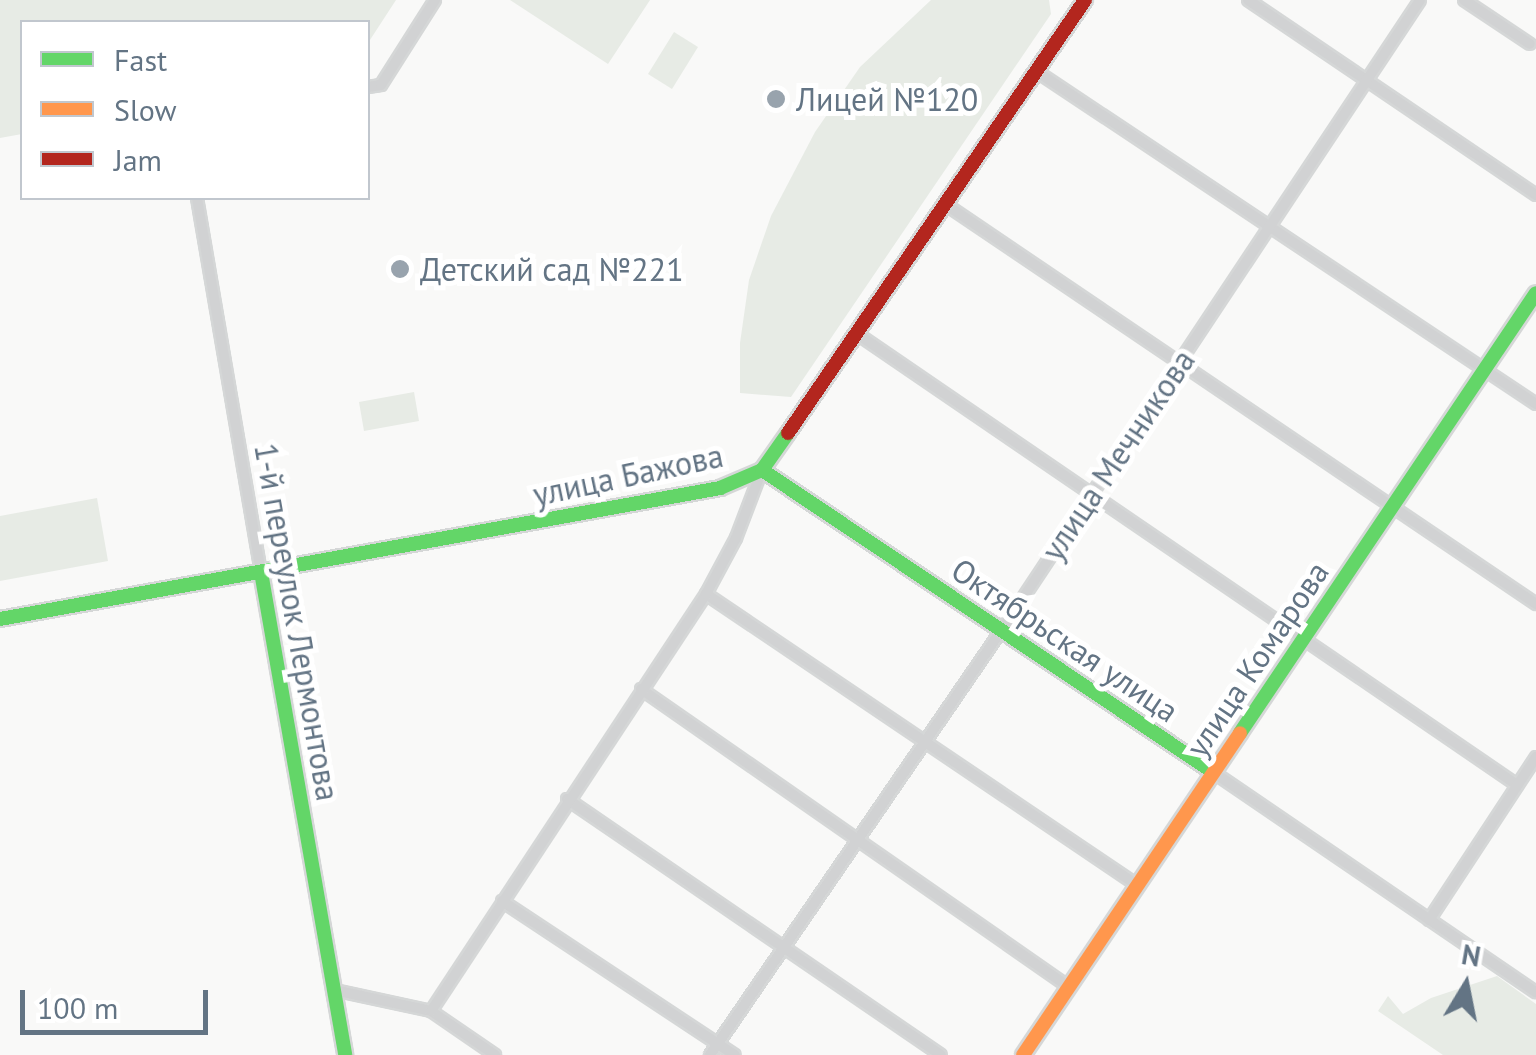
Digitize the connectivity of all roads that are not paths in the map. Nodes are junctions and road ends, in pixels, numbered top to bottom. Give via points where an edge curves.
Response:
1 (435, 0) edge
2 (1085, 0) edge
3 (1248, 0) edge
4 (1420, 0) edge
5 (1464, 0) edge
6 (1530, 44) dead end
7 (1036, 71) junction
8 (1368, 81) junction
9 (370, 87) edge
10 (1536, 195) edge
11 (197, 200) edge
12 (945, 204) junction
13 (1270, 228) junction
14 (1536, 293) edge
15 (856, 333) junction
16 (1180, 363) junction
17 (1485, 370) junction
18 (1536, 404) edge
19 (762, 470) junction
20 (1092, 494) junction
21 (1394, 507) junction
22 (261, 572) junction
23 (706, 594) junction
24 (1536, 604) edge
25 (0, 620) edge
26 (1001, 630) junction
27 (1306, 638) junction
28 (640, 689) junction
29 (924, 740) junction
30 (1536, 757) edge
31 (1213, 772) junction
32 (1518, 785) junction
33 (568, 799) junction
34 (855, 838) junction
35 (1137, 885) junction
36 (502, 901) junction
37 (1430, 920) junction
38 (781, 945) junction
39 (1069, 987) junction
40 (334, 990) junction
41 (1536, 992) edge
42 (431, 1011) junction
43 (718, 1042) junction
44 (345, 1055) edge
45 (495, 1055) edge
46 (710, 1055) edge
47 (735, 1055) edge
48 (941, 1055) edge
49 (1023, 1055) edge

1 - 9 street via 381,85
2 - 7 main road, улица Бажова
3 - 8 street
4 - 8 street, улица Мечникова
5 - 6 street
7 - 12 main road, улица Бажова
7 - 13 street
8 - 10 street
8 - 13 street, улица Мечникова
11 - 22 street, 1-й переулок Лермонтова
12 - 15 main road, улица Бажова
12 - 16 street
13 - 16 street, улица Мечникова
13 - 17 street
14 - 17 main road, улица Комарова
15 - 19 main road, улица Бажова
15 - 20 street
16 - 20 street, улица Мечникова
16 - 21 street
17 - 18 street
17 - 21 main road, улица Комарова
19 - 22 main road, улица Бажова via 720,488
19 - 23 street
19 - 26 main road, Октябрьская улица
20 - 26 street, улица Мечникова
20 - 27 street
21 - 24 street
21 - 27 main road, улица Комарова
22 - 25 main road, улица Бажова
22 - 40 main road, 1-й переулок Лермонтова
23 - 28 street
23 - 29 street
26 - 29 street, улица Мечникова
26 - 31 main road, Октябрьская улица
27 - 31 main road, улица Комарова
27 - 32 street
28 - 33 street
28 - 34 street
29 - 34 street, улица Мечникова
29 - 35 street
30 - 32 street
31 - 35 main road, улица Комарова
31 - 37 street, Октябрьская улица
32 - 37 street
33 - 36 street
33 - 38 street
34 - 38 street, улица Мечникова
34 - 39 street
35 - 39 main road, улица Комарова
36 - 42 street
36 - 43 street
37 - 41 street, Октябрьская улица
38 - 43 street, улица Мечникова
38 - 48 street
39 - 49 main road, улица Комарова
40 - 42 street
40 - 44 main road, 1-й переулок Лермонтова
42 - 45 street
43 - 46 street, улица Мечникова
43 - 47 street

